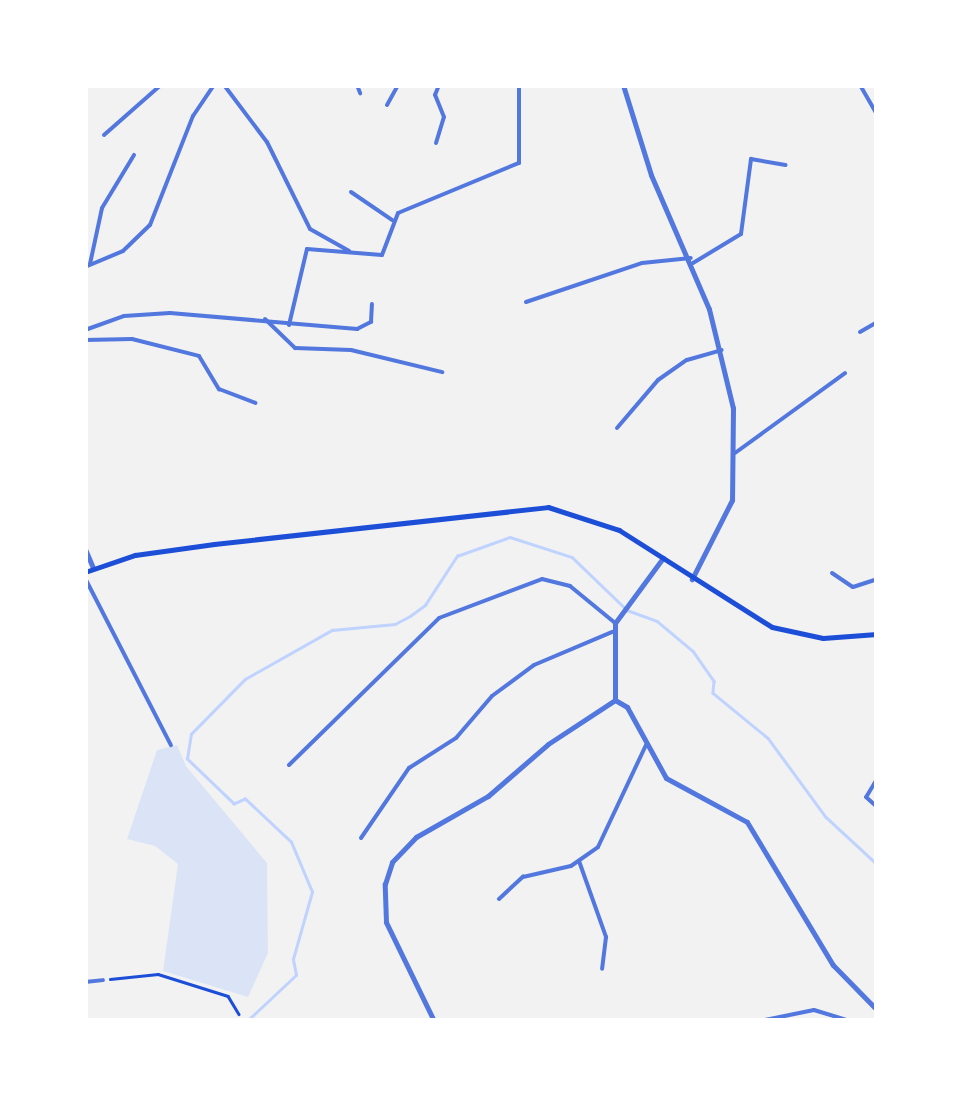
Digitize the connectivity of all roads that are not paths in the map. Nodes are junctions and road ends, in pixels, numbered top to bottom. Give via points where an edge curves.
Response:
1 (160, 85) edge
2 (214, 85) edge
3 (224, 85) edge
4 (357, 85) edge
5 (398, 85) edge
6 (439, 85) edge
7 (519, 85) edge
8 (623, 85) edge
9 (860, 85) edge
10 (360, 93) dead end
11 (387, 104) dead end
12 (877, 115) edge
13 (104, 136) dead end
14 (436, 143) dead end
15 (134, 155) dead end
16 (785, 165) dead end
17 (351, 192) dead end
18 (392, 220) junction
19 (353, 253) junction
20 (692, 260) junction
21 (87, 267) edge
22 (526, 302) dead end
23 (372, 304) dead end
24 (265, 319) junction
25 (877, 322) edge
26 (289, 324) junction
27 (85, 330) edge
28 (860, 332) dead end
29 (85, 340) edge
30 (722, 350) junction
31 (442, 372) dead end
32 (846, 374) dead end
33 (255, 403) dead end
34 (618, 428) dead end
35 (735, 454) junction
36 (85, 549) edge
37 (663, 558) junction
38 (94, 568) junction
39 (832, 573) dead end
40 (85, 575) edge
41 (692, 578) junction
42 (877, 580) edge
43 (617, 619) junction
44 (612, 632) junction
45 (877, 634) edge
46 (615, 700) junction
47 (172, 745) dead end
48 (646, 745) junction
49 (289, 765) dead end
50 (877, 780) edge
51 (877, 807) edge
52 (361, 838) dead end
53 (579, 861) junction
54 (499, 899) dead end
55 (602, 969) dead end
56 (103, 980) road end
57 (85, 982) edge
58 (877, 1010) edge
59 (434, 1021) edge
60 (760, 1021) edge
61 (849, 1021) edge

1 - 13 street
2 - 21 street via 192,116 150,226 123,251
3 - 19 street via 267,142 310,229
4 - 10 street
5 - 11 street
6 - 14 street via 435,95 444,117
7 - 18 street via 519,164
8 - 20 street via 651,175
9 - 12 street
15 - 21 street via 104,202
16 - 20 street via 751,159 740,234
17 - 18 street
18 - 19 street via 387,252
19 - 26 street via 305,250
20 - 22 street via 642,263
20 - 30 street
23 - 26 street via 364,328
24 - 26 street
24 - 27 street via 139,313
24 - 31 street via 296,348 351,350
25 - 28 street
29 - 33 street via 132,339 200,356 219,388
30 - 34 street via 667,373 641,393
30 - 35 street
32 - 35 street
35 - 41 street via 726,515
36 - 38 street
37 - 38 main road via 602,522 531,506 214,544
37 - 41 main road
37 - 43 street
38 - 40 main road
39 - 42 street via 853,587
40 - 47 street
41 - 45 main road via 790,633 839,639
43 - 44 street
43 - 49 street via 548,579 446,616
44 - 46 street
44 - 52 street via 534,666 492,696 456,738 409,768
46 - 48 street
46 - 59 street via 548,744 488,796 416,838 392,862 386,922
48 - 53 street via 606,836
48 - 58 street via 666,778 748,822 833,966
50 - 51 street via 866,797
53 - 54 street via 523,878
53 - 55 street via 606,941
56 - 57 street
60 - 61 street via 814,1010

